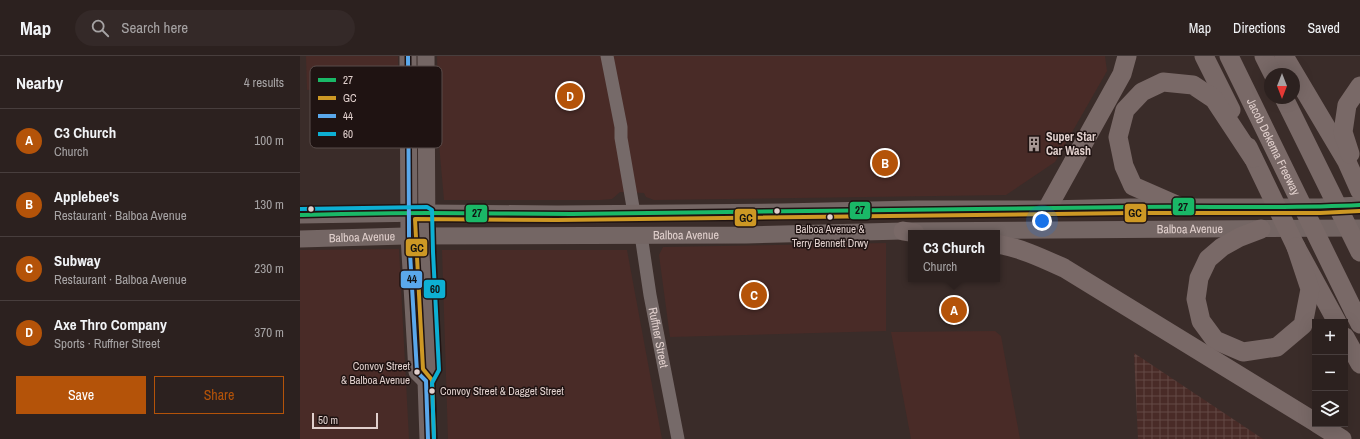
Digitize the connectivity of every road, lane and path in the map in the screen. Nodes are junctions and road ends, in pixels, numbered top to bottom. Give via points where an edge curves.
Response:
1 (426, 56) edge
2 (607, 56) edge
3 (1127, 56) edge
4 (1204, 56) edge
5 (1229, 56) edge
6 (1264, 56) edge
7 (1284, 56) edge
8 (426, 66) edge
9 (1270, 68) edge
10 (1360, 86) edge
11 (1287, 104) edge
12 (408, 148) edge
13 (427, 148) edge
14 (1253, 158) junction
15 (1360, 191) edge
16 (1360, 205) edge
17 (1181, 207) junction
18 (1047, 209) junction
19 (781, 212) junction
20 (408, 213) junction
21 (427, 213) junction
22 (634, 213) junction
23 (300, 215) edge
24 (1360, 228) edge
25 (1261, 229) junction
26 (1000, 231) edge
27 (908, 232) edge
28 (641, 235) junction
29 (409, 236) junction
30 (427, 236) junction
31 (546, 236) junction
32 (300, 239) edge
33 (1000, 244) edge
34 (1296, 247) junction
35 (1360, 252) edge
36 (1335, 319) edge
37 (1360, 324) edge
38 (1348, 342) edge
39 (1360, 364) edge
40 (426, 381) junction
41 (1312, 420) edge
42 (1323, 427) edge
43 (428, 439) edge
44 (678, 439) edge
45 (1342, 439) edge

1 - 8 main road
2 - 22 street
3 - 18 highway via 1122,74
4 - 14 highway
5 - 37 highway, Jacob Dekema Freeway
6 - 9 highway
7 - 15 highway via 1347,162
10 - 15 highway via 1347,105 1343,132
11 - 35 highway
12 - 20 main road
13 - 21 main road
14 - 17 highway via 1214,99 1193,85 1163,82 1142,92 1125,110 1118,137 1124,166 1133,186
14 - 34 highway
16 - 17 main road, Balboa Avenue
17 - 18 main road, Balboa Avenue
18 - 19 main road, Balboa Avenue
19 - 22 main road, Balboa Avenue
19 - 28 main road via 748,221 652,223 643,226 640,230
20 - 21 main road, Balboa Avenue
20 - 23 main road, Balboa Avenue
20 - 29 main road
21 - 22 main road, Balboa Avenue
21 - 30 main road
22 - 31 main road via 626,223 565,226
24 - 25 main road, Balboa Avenue
25 - 26 main road, Balboa Avenue
25 - 34 highway via 1222,247 1208,259 1199,278 1196,299 1201,320 1215,340 1243,352 1277,348 1303,325 1310,290
27 - 28 main road, Balboa Avenue
28 - 31 main road, Balboa Avenue
28 - 44 street, Ruffner Street
29 - 30 main road, Balboa Avenue
29 - 32 main road, Balboa Avenue
29 - 40 main road via 417,372
30 - 31 main road, Balboa Avenue
30 - 40 main road via 432,370
33 - 41 highway via 1029,252 1064,268
34 - 36 highway
38 - 39 highway
40 - 43 main road
42 - 45 highway

